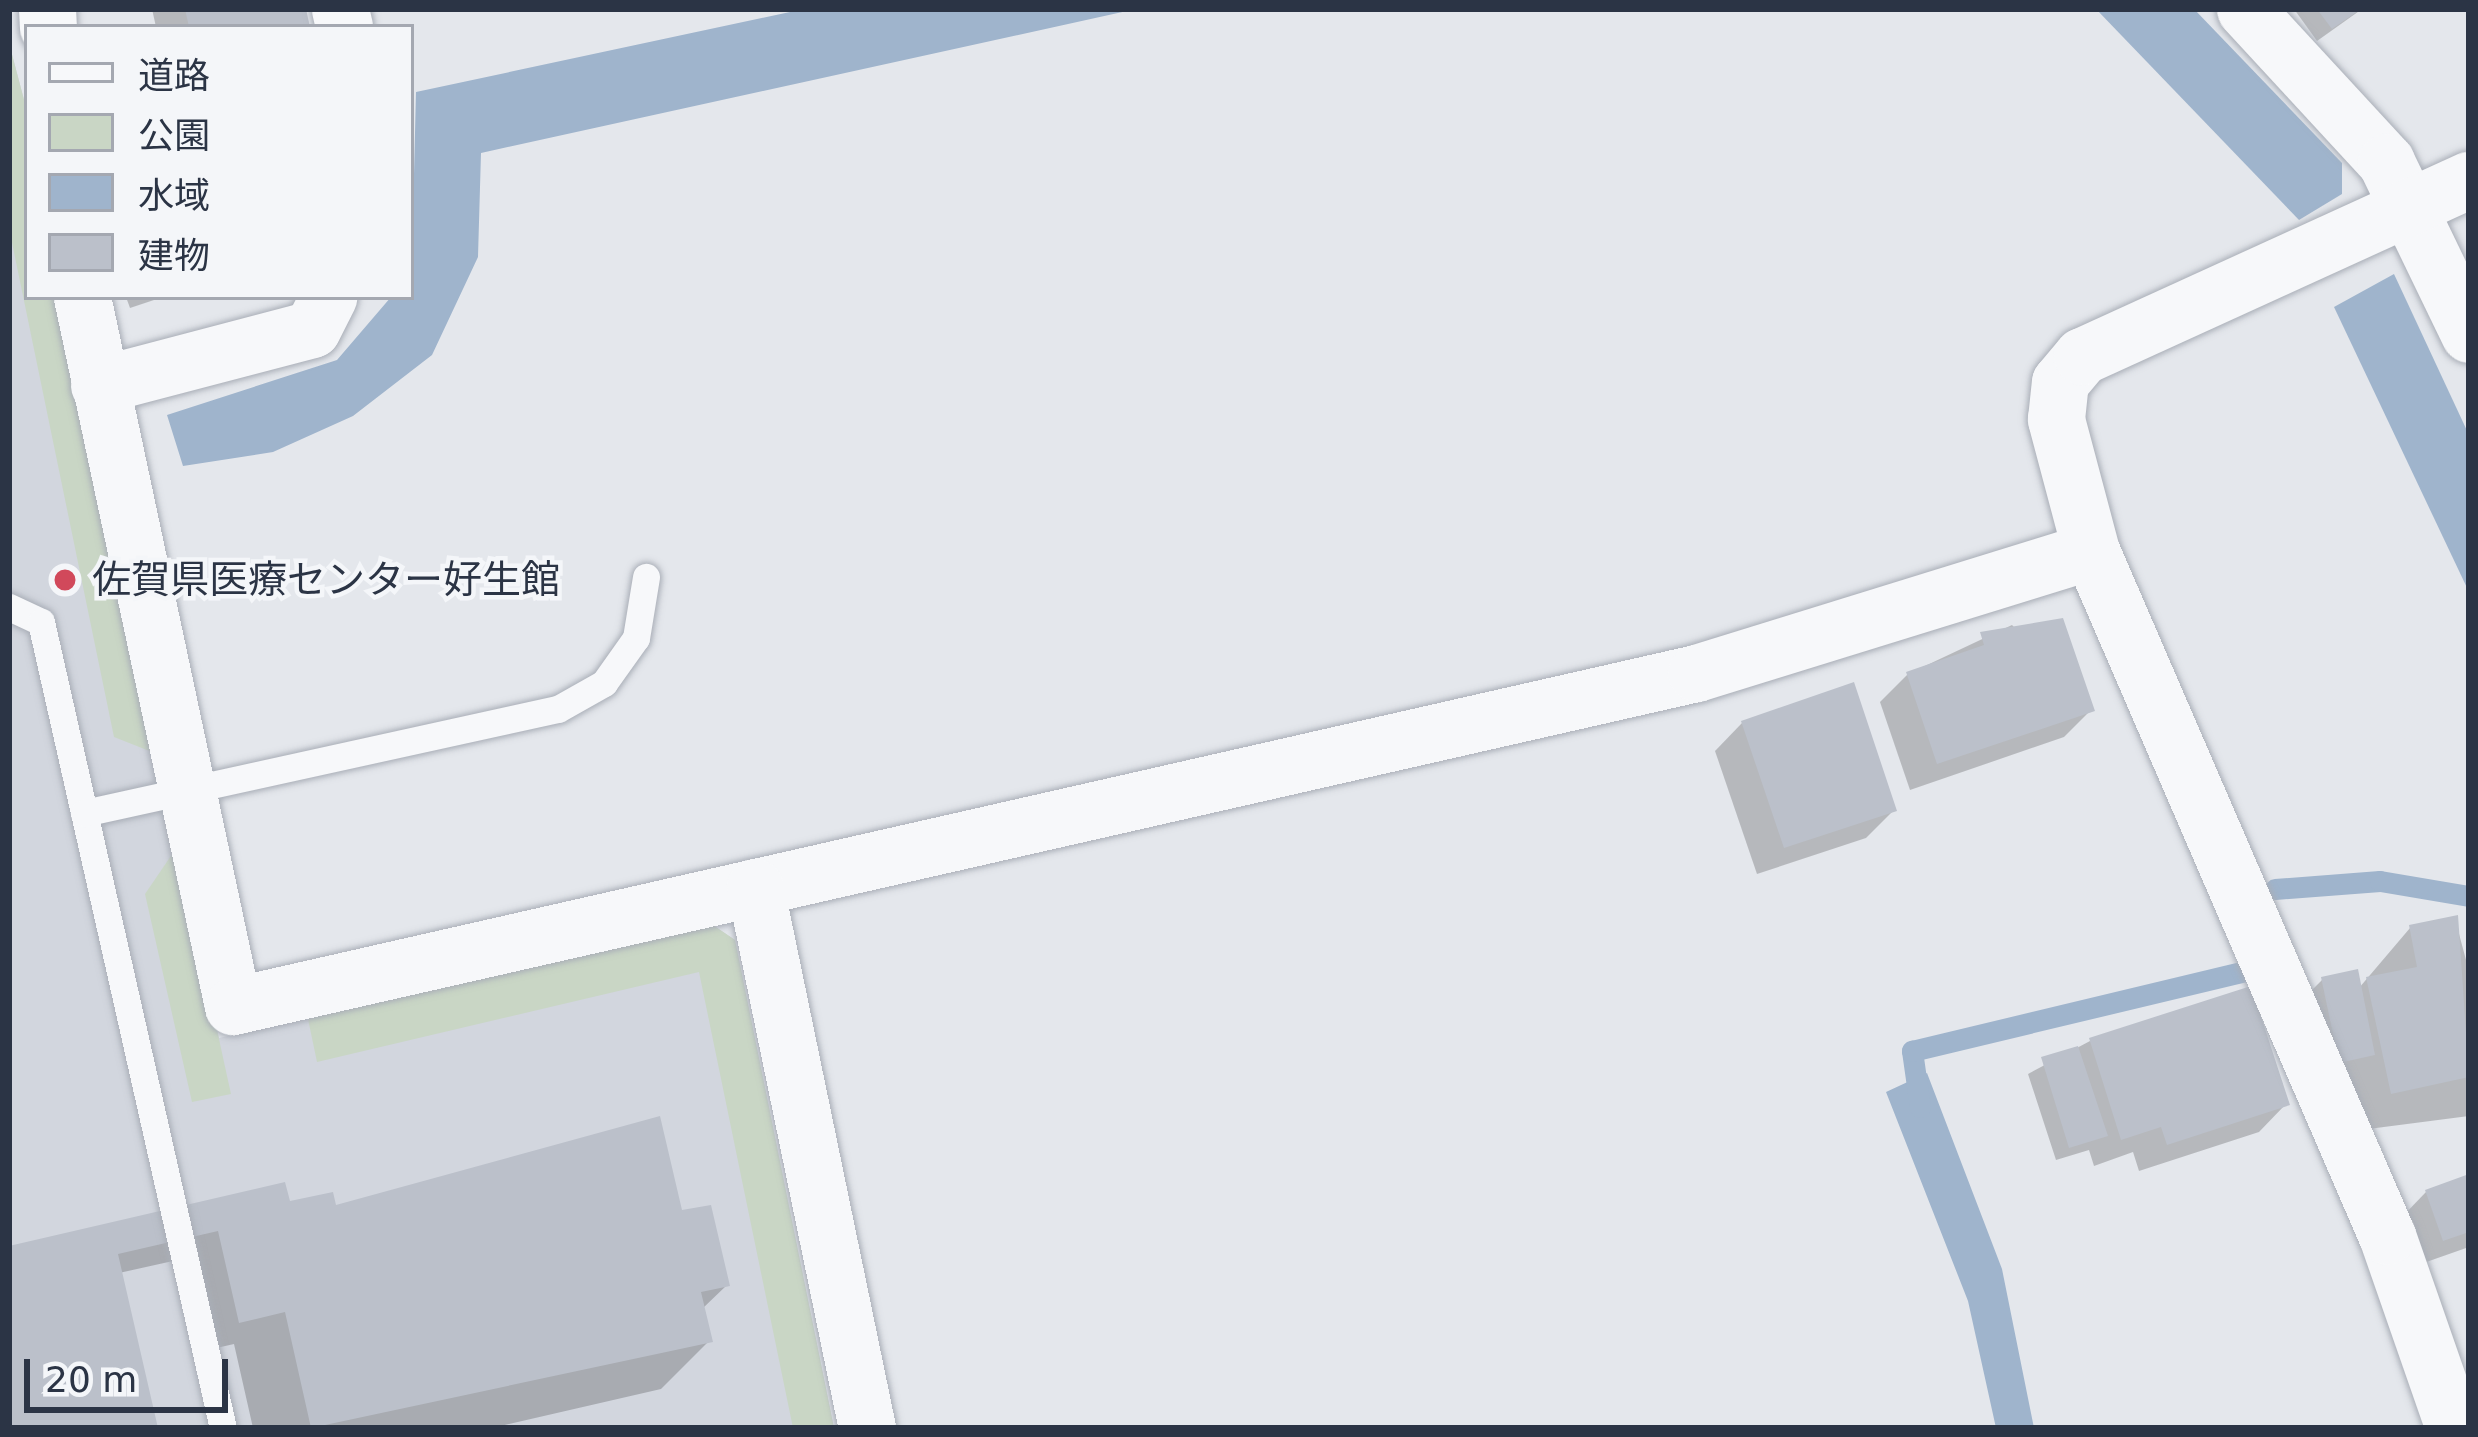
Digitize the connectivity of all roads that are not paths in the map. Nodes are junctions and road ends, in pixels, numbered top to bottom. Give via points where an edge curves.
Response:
1 (2245, 9) edge
2 (2469, 180) edge
3 (2408, 206) junction
4 (83, 300) edge
5 (326, 300) edge
6 (2469, 334) edge
7 (99, 385) junction
8 (2091, 551) junction
9 (646, 577) dead end
10 (9, 607) edge
11 (188, 790) junction
12 (84, 813) junction
13 (755, 887) junction
14 (223, 1428) edge
15 (867, 1428) edge
16 (2454, 1428) edge

1 - 3 street via 2386,162
2 - 3 street
3 - 6 street
3 - 8 street via 2082,356 2060,382 2056,419
4 - 7 street
5 - 7 street via 312,328
7 - 11 street
8 - 13 street via 1696,673
8 - 16 street via 2387,1236
9 - 11 lane via 636,638 604,683 558,709
10 - 12 lane via 41,622
11 - 12 lane
11 - 13 street via 233,1006
12 - 14 lane
13 - 15 street

